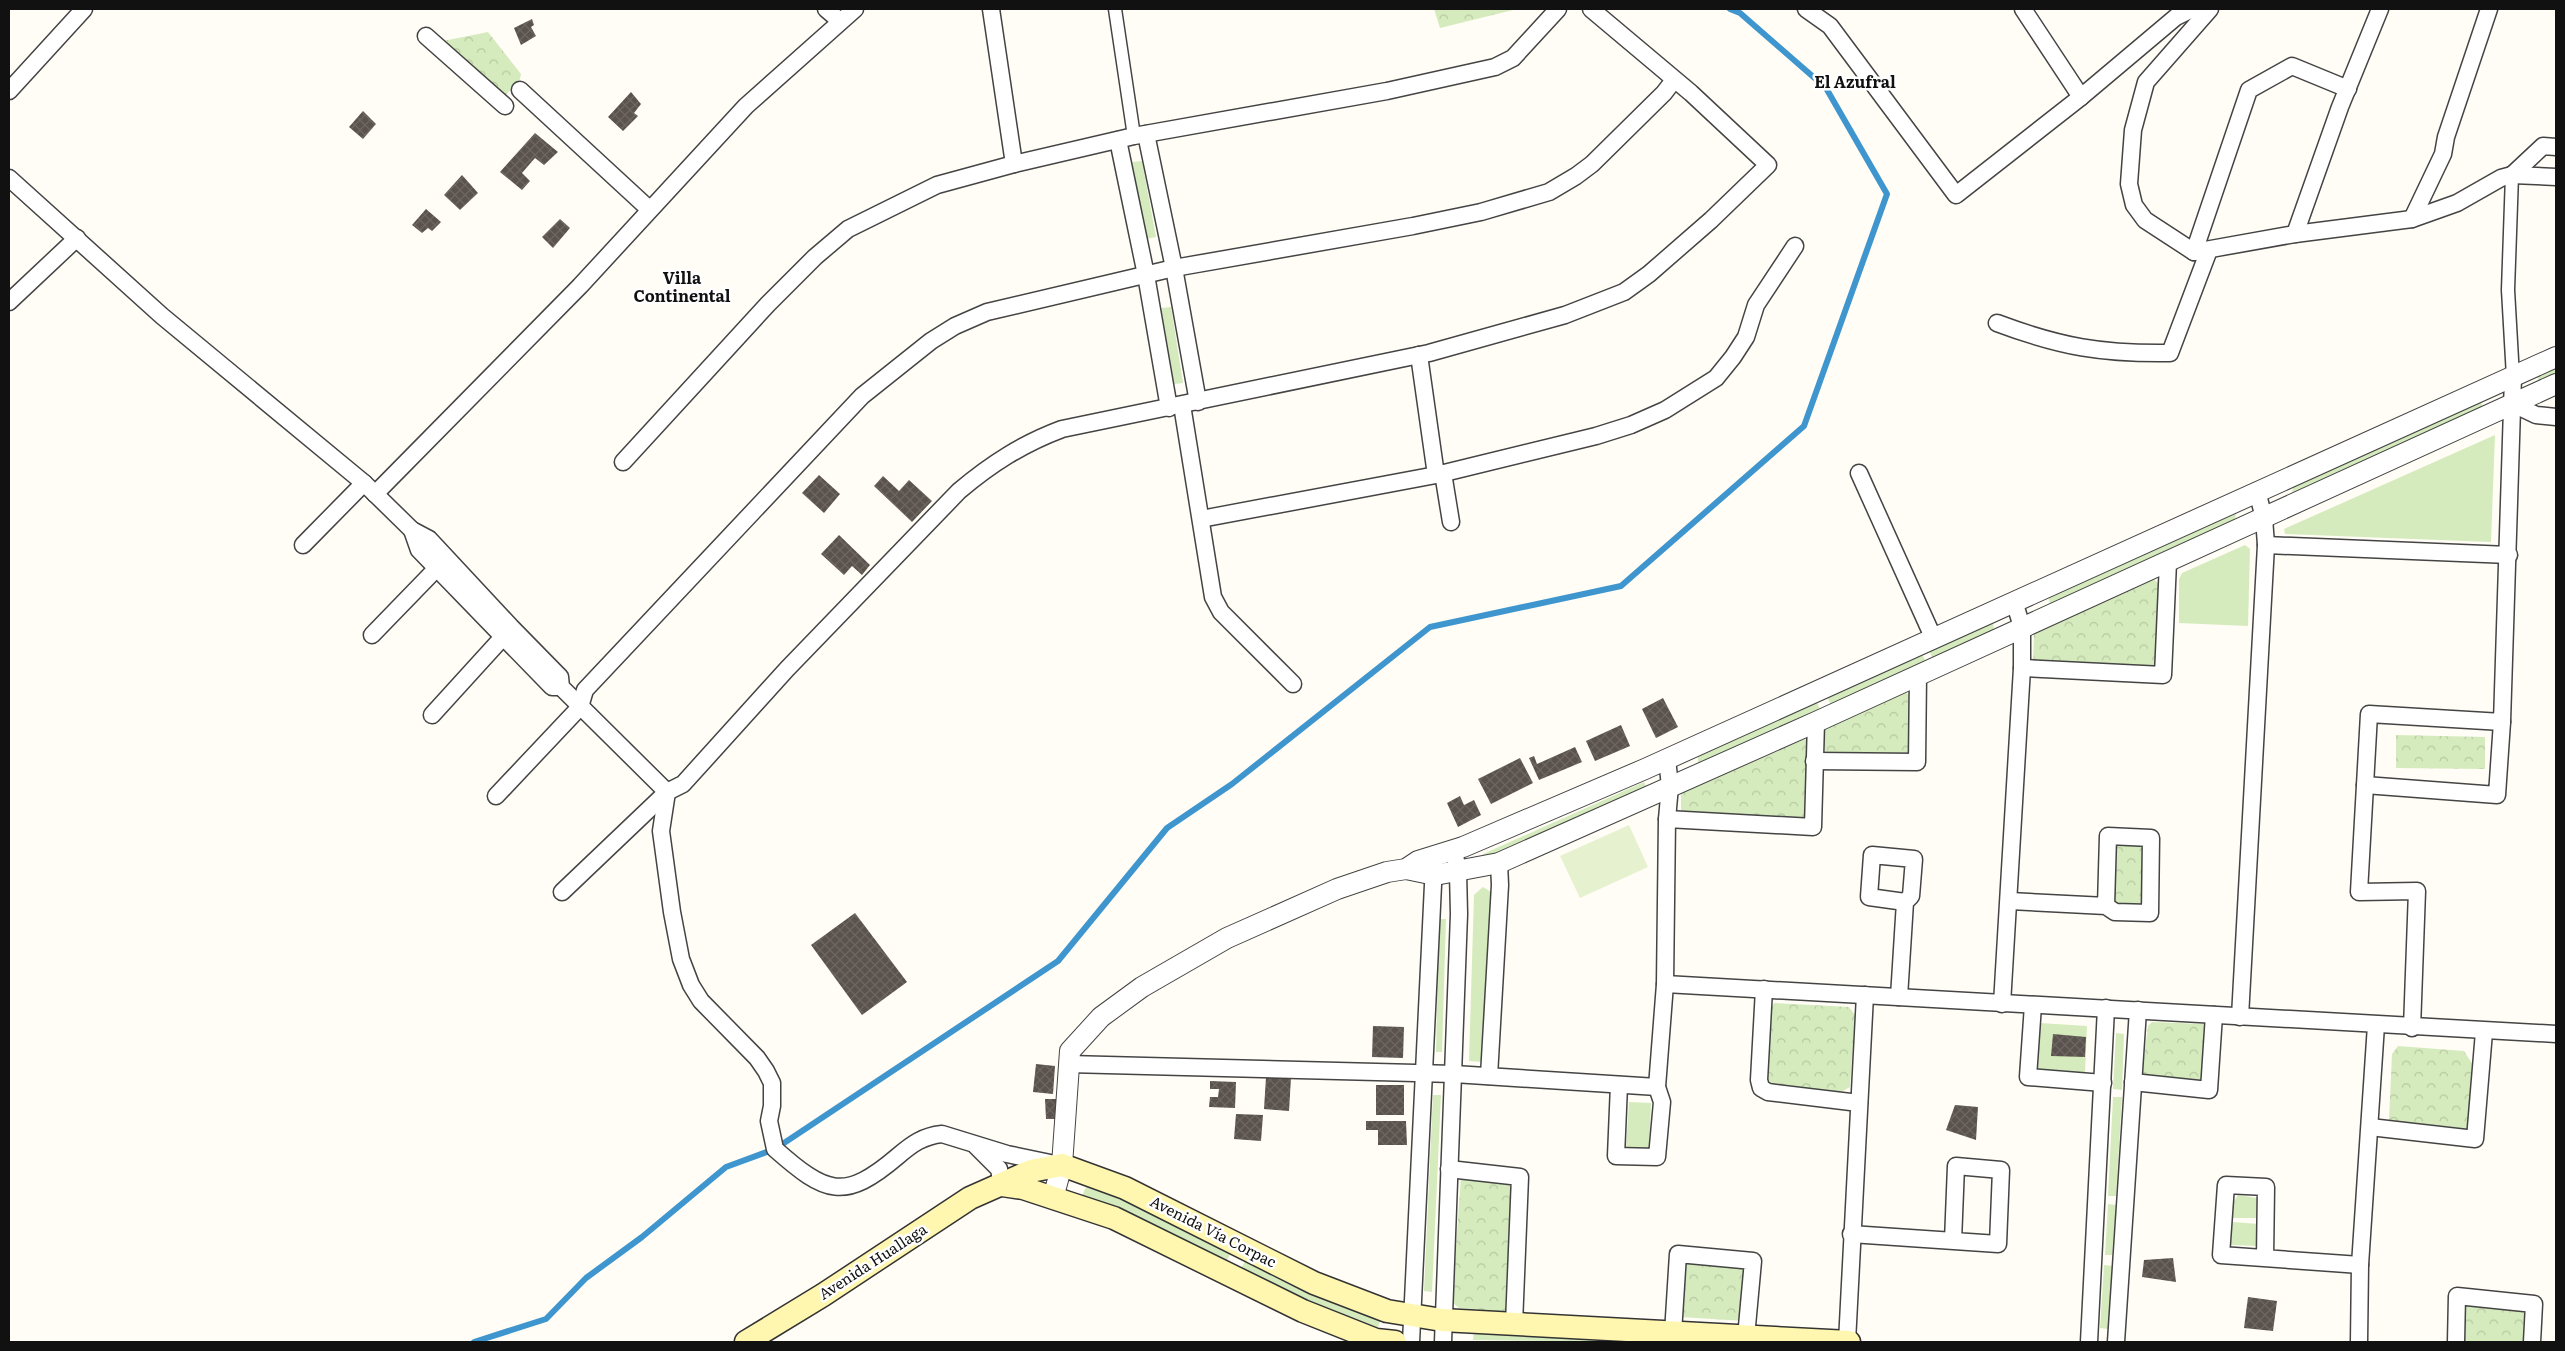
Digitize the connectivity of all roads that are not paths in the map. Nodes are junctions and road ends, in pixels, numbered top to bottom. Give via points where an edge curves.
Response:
1 (84, 9) edge
2 (826, 9) edge
3 (855, 9) edge
4 (991, 9) edge
5 (1115, 9) edge
6 (1558, 9) edge
7 (1591, 9) edge
8 (1806, 9) edge
9 (2023, 9) edge
10 (2192, 9) edge
11 (2210, 9) edge
12 (2380, 9) edge
13 (2489, 9) edge
14 (2174, 13) edge
15 (840, 21) junction
16 (426, 36) dead end
17 (1674, 80) junction
18 (2348, 89) junction
19 (520, 90) dead end
20 (9, 91) edge
21 (2081, 97) junction
22 (505, 106) dead end
23 (1140, 135) junction
24 (1118, 140) junction
25 (2556, 147) edge
26 (1014, 164) junction
27 (2512, 175) junction
28 (2556, 177) edge
29 (9, 178) edge
30 (649, 209) junction
31 (2412, 219) junction
32 (2295, 234) junction
33 (77, 238) junction
34 (1795, 246) dead end
35 (2201, 251) junction
36 (1174, 268) junction
37 (1146, 275) junction
38 (9, 302) edge
39 (1997, 323) dead end
40 (1419, 355) junction
41 (2556, 357) edge
42 (2513, 377) junction
43 (2556, 384) edge
44 (2513, 404) junction
45 (1183, 405) junction
46 (2556, 416) edge
47 (623, 462) dead end
48 (1859, 473) dead end
49 (1439, 474) junction
50 (369, 488) junction
51 (2257, 491) junction
52 (2264, 518) junction
53 (1201, 519) junction
54 (1451, 522) dead end
55 (412, 530) junction
56 (303, 544) dead end
57 (2266, 545) junction
58 (2509, 555) junction
59 (2168, 562) junction
60 (437, 568) junction
61 (2014, 600) junction
62 (2022, 627) junction
63 (372, 635) dead end
64 (1933, 637) junction
65 (503, 638) junction
66 (2022, 668) junction
67 (1918, 675) junction
68 (1293, 684) dead end
69 (561, 687) junction
70 (580, 707) junction
71 (432, 715) dead end
72 (1816, 722) junction
73 (2502, 722) junction
74 (1667, 759) junction
75 (1814, 761) junction
76 (1670, 786) junction
77 (2365, 786) junction
78 (667, 792) junction
79 (496, 796) dead end
80 (1666, 819) junction
81 (1454, 850) junction
82 (1499, 863) junction
83 (1434, 866) junction
84 (1458, 872) junction
85 (562, 892) dead end
86 (2010, 901) junction
87 (1905, 902) dead end
88 (2106, 906) junction
89 (1665, 984) junction
90 (1764, 990) junction
91 (1865, 995) junction
92 (1899, 997) junction
93 (2002, 1004) junction
94 (2033, 1005) junction
95 (2106, 1008) junction
96 (2138, 1010) junction
97 (2214, 1015) junction
98 (2240, 1017) junction
99 (2376, 1025) junction
100 (2412, 1028) junction
101 (2484, 1032) junction
102 (2556, 1034) edge
103 (1068, 1064) junction
104 (1425, 1074) junction
105 (1454, 1074) junction
106 (1489, 1076) junction
107 (2133, 1082) junction
108 (2103, 1083) junction
109 (1619, 1085) junction
110 (1657, 1087) junction
111 (1859, 1102) junction
112 (2370, 1127) junction
113 (973, 1143) junction
114 (1062, 1165) junction
115 (1449, 1169) junction
116 (1002, 1185) junction
117 (1053, 1198) junction
118 (1851, 1234) junction
119 (1953, 1241) junction
120 (2265, 1258) junction
121 (2360, 1265) junction
122 (1413, 1317) junction
123 (1442, 1320) junction
124 (1514, 1324) junction
125 (1673, 1332) junction
126 (1746, 1337) junction
127 (746, 1342) edge
128 (1395, 1342) edge
129 (1411, 1342) edge
130 (1443, 1342) edge
131 (1848, 1342) edge
132 (2089, 1342) edge
133 (2116, 1342) edge
134 (2359, 1342) edge
135 (2456, 1342) edge
136 (2532, 1342) edge

1 - 20 street
2 - 15 street
3 - 15 street
4 - 26 street
5 - 23 street
6 - 23 street via 1513,58 1494,67 1387,91
7 - 17 street
8 - 21 street via 1830,26 1956,195
9 - 21 street
10 - 14 street
11 - 35 street via 2146,82 2133,130 2129,184 2134,205 2145,220
12 - 18 street
13 - 31 street via 2443,154
14 - 21 street
15 - 30 street via 746,106
16 - 22 street
17 - 36 street via 1592,164 1549,192 1490,210 1414,226
17 - 40 street via 1768,165 1677,252 1624,292 1536,324
18 - 32 street
18 - 35 street via 2292,66 2249,90
19 - 30 street
23 - 24 street
23 - 36 street
24 - 26 street
24 - 37 street
25 - 27 street via 2543,146
26 - 47 street via 937,185 848,229 768,304
27 - 28 street
27 - 31 street via 2457,203
27 - 42 street via 2508,290
29 - 33 street
30 - 50 street via 580,286
31 - 32 street
32 - 35 street
33 - 38 street
33 - 50 street via 162,316
34 - 49 street via 1756,305 1746,337 1716,378 1665,410 1631,425
35 - 39 street via 2170,353 2126,354 2082,349 2038,339
36 - 37 street
36 - 45 street
37 - 45 street
37 - 70 street via 987,312 955,326 900,365 862,396 592,682 585,690
40 - 45 street
40 - 49 street
41 - 42 street
42 - 44 street
42 - 51 street
43 - 44 street
44 - 46 street via 2536,415
44 - 52 street
44 - 58 street
45 - 53 street
45 - 78 street via 1062,429 1034,440 987,467 959,491 787,670 683,784
48 - 64 street
49 - 53 street
49 - 54 street
50 - 55 street
50 - 56 street
51 - 52 street
51 - 61 street
52 - 57 street
52 - 59 street
53 - 68 street via 1213,597 1221,612
55 - 60 street via 419,550
55 - 69 street via 429,539 560,677
57 - 58 street
57 - 98 street
58 - 73 street
59 - 62 street
59 - 66 street via 2163,675
60 - 63 street
60 - 65 street
61 - 62 street
61 - 64 street
62 - 66 street
62 - 67 street
64 - 74 street
65 - 69 street via 552,687
65 - 71 street
66 - 86 street
67 - 72 street
67 - 75 street via 1917,762
69 - 70 street
70 - 78 street
70 - 79 street
72 - 75 street
72 - 76 street
73 - 77 street via 2369,714
73 - 77 street via 2497,796
74 - 76 street
74 - 81 street
75 - 80 street via 1813,827
76 - 80 street
76 - 82 street
77 - 100 street via 2359,892 2417,891
78 - 85 street
78 - 113 street via 662,831 681,959 690,985 756,1058 772,1083 769,1121 775,1149 816,1182 840,1187 859,1184 922,1138 942,1134
80 - 89 street
81 - 83 street
81 - 84 street
82 - 84 street
82 - 106 street
83 - 84 street
83 - 103 street via 1387,872 1337,888 1256,923 1142,987 1101,1017 1070,1051
83 - 104 street
84 - 105 street
86 - 88 street
86 - 93 street
87 - 92 street
88 - 88 street via 2115,912 2150,912 2151,838 2108,836
89 - 90 street
89 - 110 street
90 - 91 street
90 - 111 street via 1761,1088 1768,1092
91 - 92 street
91 - 111 street
92 - 93 street
93 - 94 street
94 - 95 street
94 - 108 street via 2028,1077
95 - 96 street
95 - 108 street
96 - 97 street
96 - 107 street
97 - 98 street
97 - 107 street via 2209,1090
98 - 99 street
99 - 100 street
99 - 112 street
100 - 101 street
101 - 102 street
101 - 112 street via 2475,1139
103 - 104 street
103 - 114 street
104 - 105 street
104 - 122 street
105 - 106 street
105 - 115 street
106 - 109 street
107 - 133 street
108 - 132 street
109 - 110 street
109 - 110 street via 1616,1156 1657,1157 1662,1102
111 - 118 street
112 - 121 street
113 - 114 street via 1007,1154
113 - 116 street via 999,1169
114 - 116 main road via 1031,1171
114 - 117 street
114 - 122 main road, Avenida Vía Corpac via 1125,1188 1314,1283 1387,1311
115 - 123 street
115 - 124 street via 1520,1177
116 - 117 main road, Avenida Vía Corpac via 1024,1188
116 - 127 main road, Avenida Huallaga via 970,1198 823,1296
117 - 128 main road, Avenida Vía Corpac via 1114,1218 1304,1311 1376,1340
118 - 119 street
118 - 131 street
119 - 119 street via 1956,1166 2001,1170 1998,1244
120 - 120 street via 2266,1186 2226,1185 2221,1255
120 - 121 street
121 - 134 street
122 - 123 main road, Avenida Vía Corpac
122 - 129 street
123 - 124 main road, Avenida Vía Corpac
123 - 130 street
124 - 125 main road, Avenida Vía Corpac
125 - 126 main road, Avenida Vía Corpac
125 - 126 street via 1678,1254 1753,1261
126 - 131 main road, Avenida Vía Corpac
135 - 136 street via 2457,1296 2534,1304

